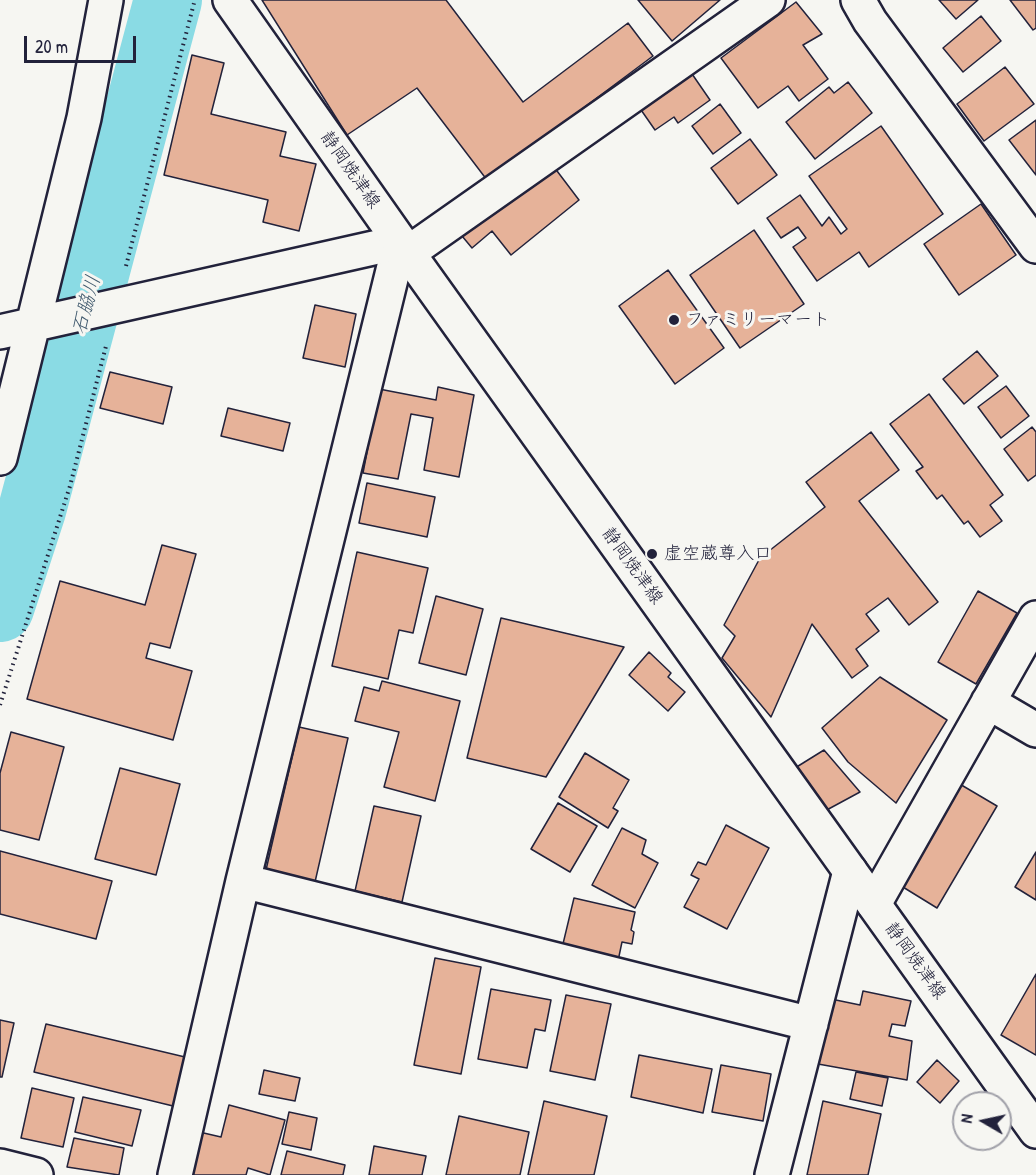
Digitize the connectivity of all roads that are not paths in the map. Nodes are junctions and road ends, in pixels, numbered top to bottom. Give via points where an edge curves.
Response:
1 (106, 0) edge
2 (230, 0) edge
3 (768, 0) edge
4 (858, 0) edge
5 (1036, 246) edge
6 (404, 248) junction
7 (43, 323) junction
8 (0, 332) edge
9 (0, 458) edge
10 (1036, 618) edge
11 (988, 702) junction
12 (1036, 730) edge
13 (850, 871) junction
14 (243, 881) junction
15 (874, 904) junction
16 (811, 1024) junction
17 (1036, 1131) edge
18 (0, 1166) edge
19 (36, 1175) edge
20 (175, 1175) edge
21 (772, 1175) edge

1 - 7 street
2 - 6 street, 静岡焼津線
3 - 6 street
4 - 5 street
6 - 7 street
6 - 13 street, 静岡焼津線
6 - 14 street
7 - 8 street
7 - 9 street
10 - 11 street
11 - 12 street
11 - 15 street
13 - 15 street, 静岡焼津線
13 - 16 street
14 - 16 street
14 - 20 street
15 - 17 street, 静岡焼津線
16 - 21 street
18 - 19 street

